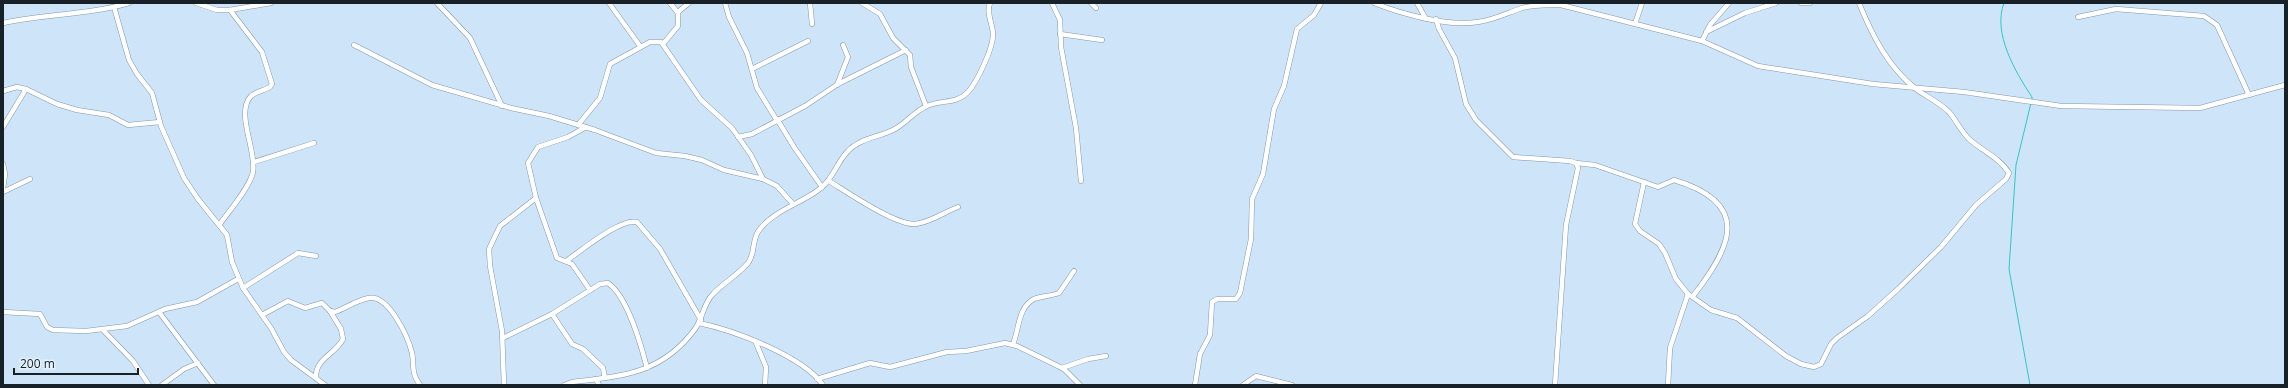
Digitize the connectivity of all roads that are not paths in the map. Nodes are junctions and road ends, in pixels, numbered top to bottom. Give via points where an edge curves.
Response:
1 (129, 3) edge
2 (196, 3) edge
3 (272, 3) edge
4 (437, 3) edge
5 (609, 3) edge
6 (670, 3) edge
7 (689, 3) edge
8 (725, 3) edge
9 (810, 3) edge
10 (862, 3) edge
11 (990, 3) edge
12 (1052, 3) edge
13 (1091, 3) edge
14 (1321, 3) edge
15 (1374, 3) edge
16 (1417, 3) edge
17 (1642, 3) edge
18 (1729, 3) edge
19 (1776, 3) edge
20 (1801, 3) edge
21 (1810, 3) edge
22 (1859, 3) edge
23 (1554, 4) edge
24 (240, 6) edge
25 (114, 7) junction
26 (1096, 8) dead end
27 (230, 10) junction
28 (678, 13) junction
29 (1425, 17) junction
30 (2078, 17) dead end
31 (1436, 19) junction
32 (3, 23) edge
33 (812, 24) dead end
34 (1634, 24) junction
35 (1706, 32) junction
36 (1060, 34) junction
37 (1102, 40) dead end
38 (808, 41) dead end
39 (1702, 41) junction
40 (663, 44) junction
41 (354, 45) dead end
42 (843, 45) dead end
43 (640, 46) junction
44 (906, 50) junction
45 (752, 69) junction
46 (837, 85) junction
47 (2285, 85) edge
48 (26, 89) junction
49 (1916, 89) junction
50 (3, 91) edge
51 (2249, 95) junction
52 (502, 106) junction
53 (926, 106) junction
54 (776, 119) junction
55 (160, 122) junction
56 (578, 125) junction
57 (3, 127) edge
58 (586, 127) junction
59 (738, 137) junction
60 (314, 143) dead end
61 (254, 162) junction
62 (3, 164) edge
63 (1576, 164) junction
64 (30, 179) dead end
65 (763, 179) junction
66 (829, 181) junction
67 (1081, 181) dead end
68 (1644, 182) junction
69 (822, 187) junction
70 (3, 189) edge
71 (3, 192) edge
72 (536, 198) junction
73 (793, 204) junction
74 (958, 206) dead end
75 (220, 224) junction
76 (316, 256) dead end
77 (566, 261) junction
78 (1074, 271) dead end
79 (238, 279) junction
80 (243, 288) junction
81 (590, 290) junction
82 (1691, 295) junction
83 (3, 312) edge
84 (158, 312) junction
85 (330, 312) junction
86 (552, 314) junction
87 (262, 316) junction
88 (700, 321) junction
89 (103, 330) junction
90 (503, 338) junction
91 (756, 343) junction
92 (1013, 344) junction
93 (1106, 356) dead end
94 (198, 363) junction
95 (647, 368) junction
96 (1062, 368) junction
97 (316, 378) junction
98 (605, 378) junction
99 (596, 379) junction
100 (817, 379) junction
101 (324, 384) edge
102 (149, 385) edge
103 (162, 385) edge
104 (214, 385) edge
105 (420, 385) edge
106 (504, 385) edge
107 (564, 385) edge
108 (599, 385) edge
109 (764, 385) edge
110 (823, 385) edge
111 (1080, 385) edge
112 (1196, 385) edge
113 (1243, 385) edge
114 (1292, 385) edge
115 (1555, 385) edge
116 (1668, 385) edge

1 - 25 street
2 - 27 street via 217,10
3 - 24 street
4 - 52 street via 470,38
5 - 43 street
6 - 28 street
7 - 28 street
8 - 45 street
9 - 33 street
10 - 44 street via 880,14 893,38
11 - 53 street via 988,9 992,24 992,44 968,92 959,99
12 - 36 street via 1060,20
13 - 26 street
14 - 112 street via 1314,15 1297,29 1284,86 1274,108 1263,174 1252,199 1251,238 1240,293 1236,299 1217,299 1212,302 1210,335 1200,354
15 - 29 street
16 - 29 street
17 - 34 street
18 - 35 street
19 - 35 street via 1745,13
20 - 21 street
22 - 49 street via 1872,34
23 - 31 street via 1522,8 1477,23
23 - 34 street via 1583,9
24 - 27 street
25 - 32 street
25 - 55 street via 129,60 152,93
27 - 61 street via 262,52 272,81 270,87 252,95 247,101 245,120
28 - 40 street via 678,26
29 - 31 street
30 - 51 street via 2116,9 2204,16 2217,25
31 - 63 street via 1455,58 1466,104 1476,120 1493,138 1516,159 1570,161
34 - 39 street
35 - 39 street
36 - 37 street
36 - 67 street via 1076,128
38 - 45 street
39 - 49 street via 1758,66
40 - 43 street via 657,41
40 - 59 street via 700,100 732,128
41 - 52 street via 432,85
42 - 46 street via 848,57
43 - 56 street via 610,64 600,98
44 - 46 street
44 - 53 street via 910,55
45 - 54 street via 757,88
46 - 54 street via 811,102
47 - 51 street
48 - 50 street via 17,87
48 - 55 street via 57,104 77,110 109,114 128,125
48 - 57 street
49 - 51 street via 1964,92 2061,106 2115,105 2160,109 2200,108
49 - 82 street via 1949,113 1971,140 2005,168 2008,176 1976,205 1941,247 1898,289 1831,344 1821,364 1814,367 1801,364 1786,356 1737,318 1711,310
52 - 56 street
53 - 66 street via 897,128 848,150
54 - 59 street via 752,134
54 - 69 street
55 - 75 street via 184,178 198,200
56 - 58 street
58 - 65 street via 656,153 702,160 724,170
58 - 72 street via 568,138 538,147 533,152 528,163
59 - 65 street
60 - 61 street
61 - 75 street via 253,173
62 - 70 street
63 - 68 street via 1595,165
63 - 115 street via 1578,172 1566,225
64 - 71 street
65 - 73 street via 777,186
66 - 69 street
66 - 74 street via 877,210 910,224 924,222
68 - 82 street via 1634,224 1659,244 1676,279
68 - 82 street via 1658,187 1674,180 1682,183 1718,202 1727,220 1728,234 1715,264
69 - 73 street
72 - 77 street via 557,258
72 - 90 street via 500,226 489,249
73 - 88 street via 768,219 756,232 753,253 748,263 713,294 705,304
75 - 79 street via 227,235
76 - 80 street via 298,253
77 - 81 street via 577,270
77 - 88 street via 620,224 637,222 660,250
78 - 92 street via 1059,293 1041,297 1028,304 1022,314
79 - 80 street
79 - 84 street via 197,302
80 - 87 street
81 - 86 street
81 - 95 street via 604,282 613,287 637,334
82 - 116 street via 1670,348
83 - 89 street via 40,314 47,327 53,330
84 - 89 street via 127,326
84 - 94 street
85 - 87 street via 322,303 305,308 288,301
85 - 97 street via 341,329 343,339 322,361
85 - 105 street via 370,298 381,301 397,317 410,347 412,369
86 - 90 street
86 - 98 street via 572,344 583,349 603,368
87 - 97 street via 288,356
88 - 91 street
88 - 95 street via 674,352
89 - 102 street via 133,361
90 - 106 street
91 - 100 street via 791,358
91 - 109 street via 766,367
92 - 96 street
92 - 100 street via 998,343 966,351 947,352 890,367 870,363
93 - 96 street via 1088,358
94 - 103 street via 184,369
94 - 104 street
95 - 98 street via 635,373
96 - 111 street
97 - 101 street
98 - 99 street
99 - 107 street
99 - 108 street
100 - 110 street
113 - 114 street via 1256,376

